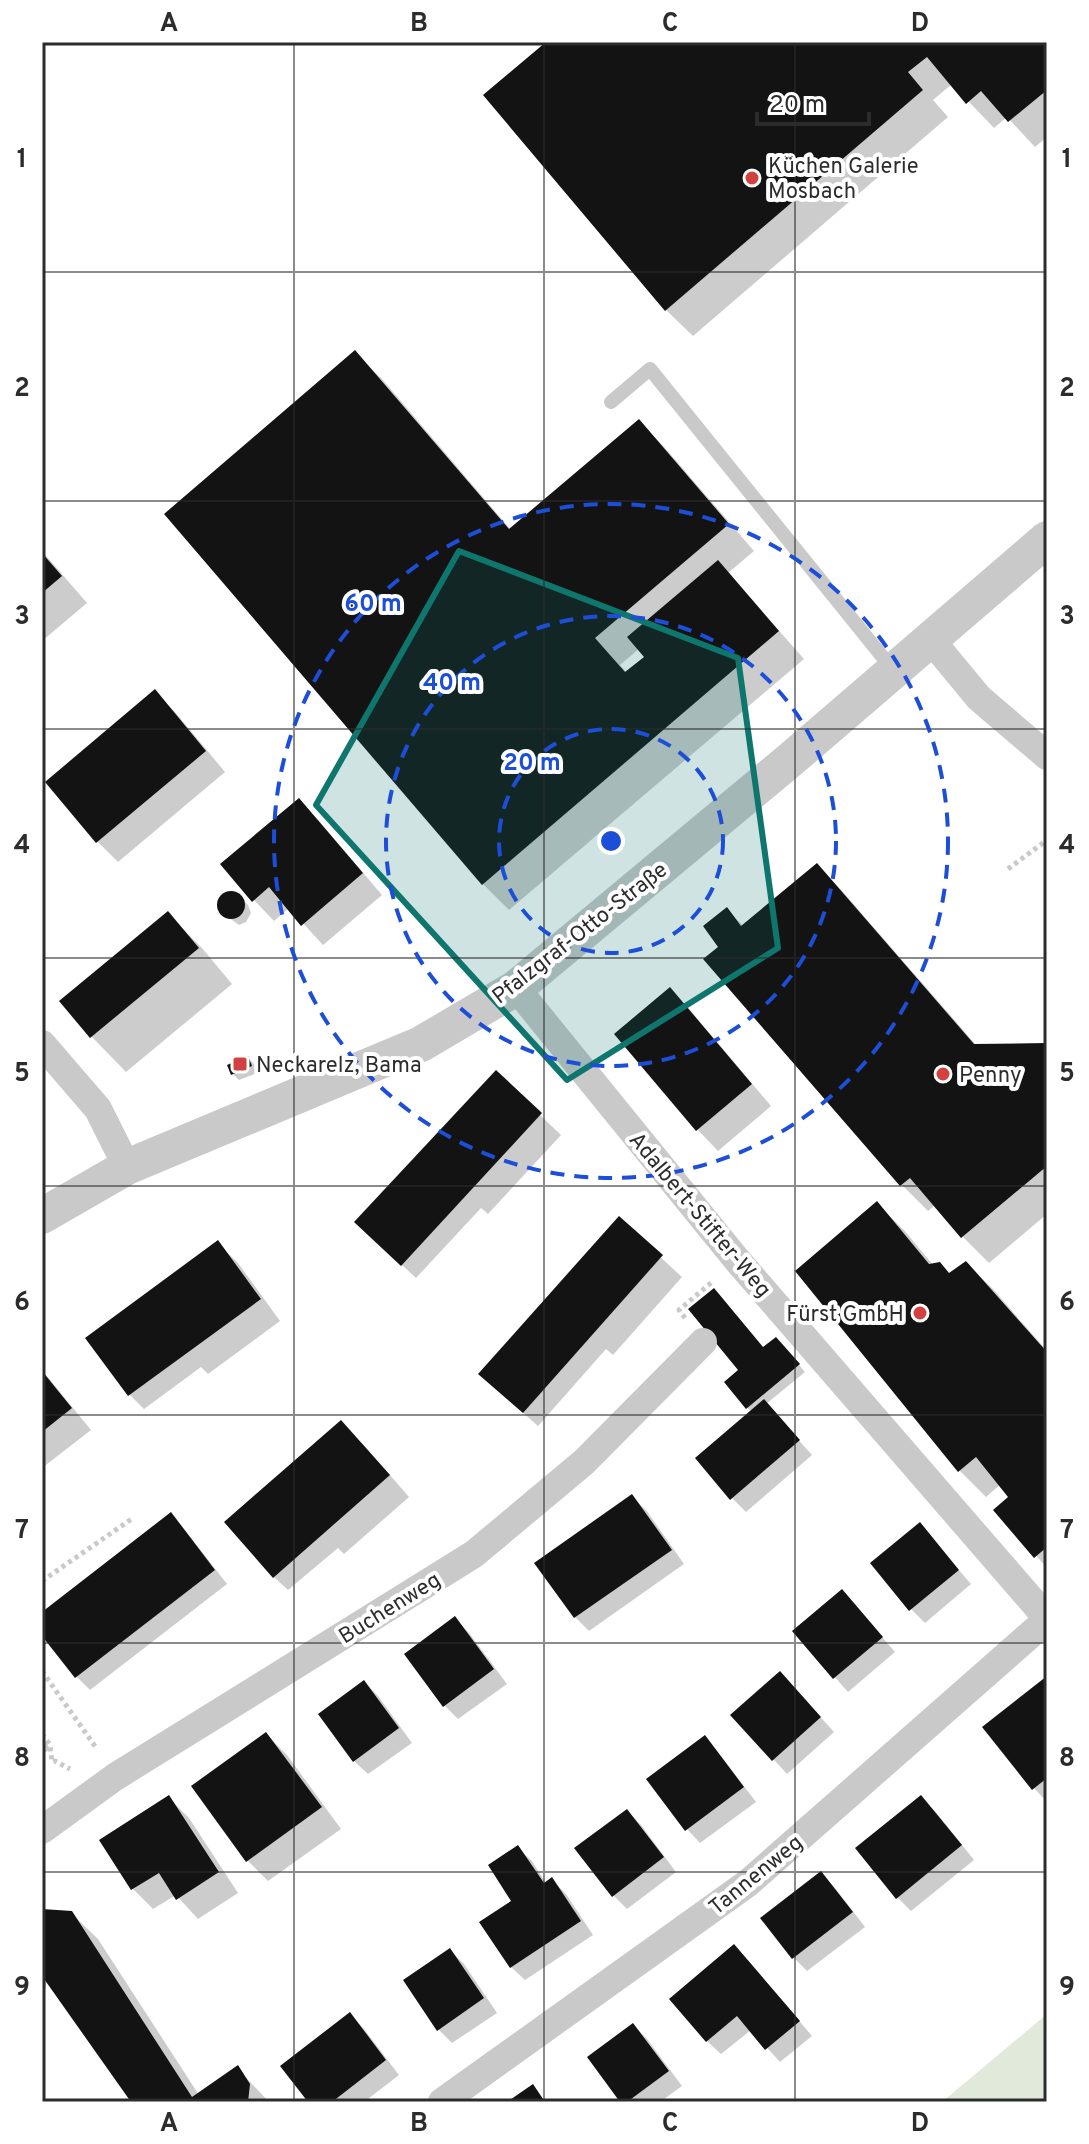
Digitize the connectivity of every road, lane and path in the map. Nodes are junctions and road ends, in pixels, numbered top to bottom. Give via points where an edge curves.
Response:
1 (611, 402) dead end
2 (1047, 539) edge
3 (931, 640) junction
4 (894, 672) junction
5 (1047, 756) edge
6 (1047, 840) edge
7 (1008, 869) dead end
8 (516, 988) junction
9 (42, 1044) edge
10 (127, 1167) junction
11 (42, 1216) edge
12 (737, 1260) junction
13 (703, 1342) joint
14 (133, 1518) dead end
15 (42, 1581) edge
16 (1047, 1619) edge
17 (42, 1671) edge
18 (42, 1734) edge
19 (105, 1784) junction
20 (42, 1830) edge
21 (442, 2102) edge

1 - 4 lane via 650,369
2 - 3 street, Pfalzgraf-Otto-Straße
3 - 4 street, Pfalzgraf-Otto-Straße
3 - 5 street via 979,698
4 - 8 street, Pfalzgraf-Otto-Straße
6 - 7 path
8 - 10 street, Pfalzgraf-Otto-Straße via 421,1044
8 - 12 street, Adalbert-Stifter-Weg
9 - 10 street via 98,1109
10 - 11 street, Pfalzgraf-Otto-Straße
12 - 13 path via 679,1310
12 - 16 street, Adalbert-Stifter-Weg
13 - 19 street, Buchenweg via 584,1462 474,1554
14 - 15 path
16 - 21 street, Tannenweg via 748,1883
17 - 19 path
18 - 19 path via 52,1762
19 - 20 street, Buchenweg

